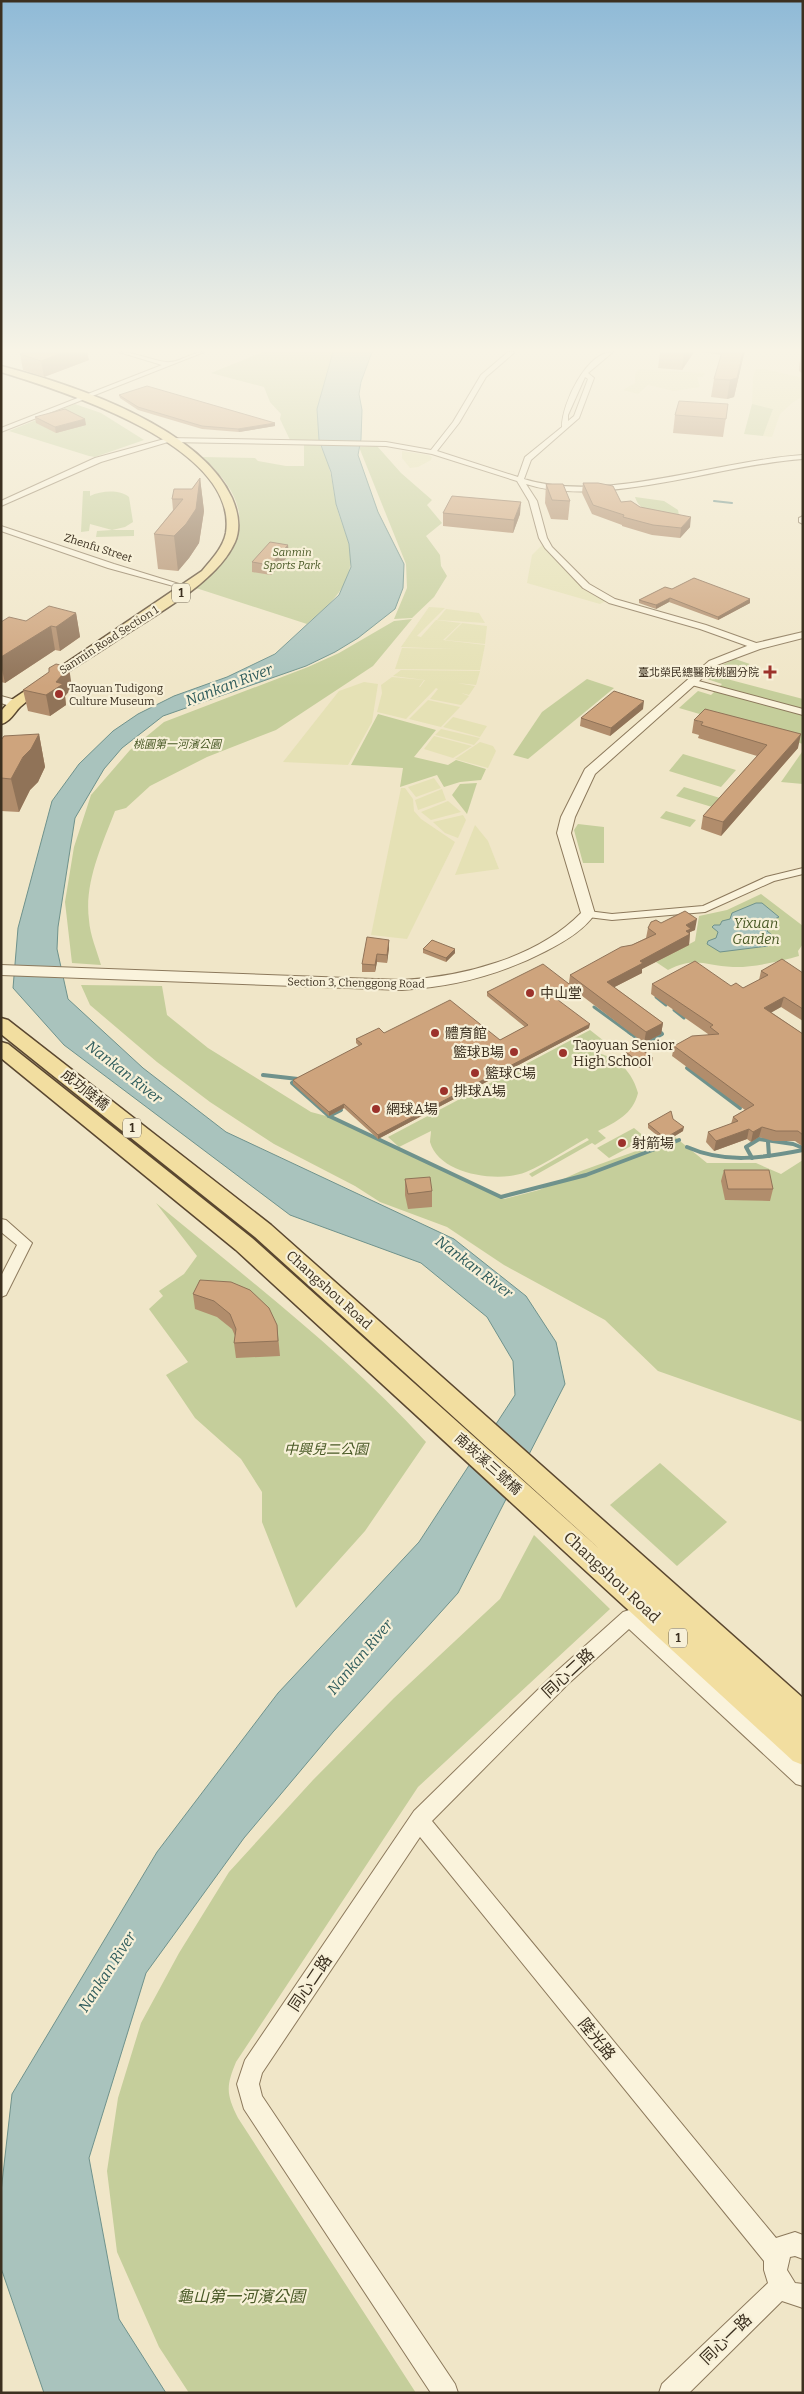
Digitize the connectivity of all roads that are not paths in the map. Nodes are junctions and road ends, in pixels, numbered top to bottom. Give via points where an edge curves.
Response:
1 (90, 464) edge
2 (198, 464) edge
3 (469, 464) edge
4 (526, 464) edge
5 (745, 464) edge
6 (520, 480) junction
7 (1, 504) edge
8 (803, 518) edge
9 (803, 522) edge
10 (1, 528) edge
11 (182, 586) junction
12 (803, 635) edge
13 (756, 646) junction
14 (693, 680) junction
15 (5, 702) edge
16 (803, 707) edge
17 (803, 712) edge
18 (1, 720) edge
19 (803, 871) edge
20 (588, 914) junction
21 (1, 970) edge
22 (1, 1024) edge
23 (1, 1048) edge
24 (1, 1224) edge
25 (263, 1231) joint
26 (244, 1244) joint
27 (1, 1290) edge
28 (440, 1390) joint
29 (421, 1404) joint
30 (560, 1496) joint
31 (554, 1524) joint
32 (629, 1618) joint
33 (803, 1717) edge
34 (803, 1751) edge
35 (803, 1777) edge
36 (420, 1819) junction
37 (803, 2247) edge
38 (777, 2254) junction
39 (781, 2286) junction
40 (803, 2296) edge
41 (446, 2393) edge
42 (671, 2393) edge

1 - 7 street
2 - 11 main road, Sanmin Road Section 1 / 1 via 224,492 232,508 232,533 225,549 206,574
3 - 6 street
4 - 6 street
5 - 6 street via 628,485 587,489 539,486
6 - 13 street via 534,501 543,538 586,586 612,601
8 - 9 street
10 - 11 street, Zhenfu Street
11 - 15 main road, Sanmin Road Section 1 / 1
12 - 13 street
13 - 14 street via 713,663
14 - 16 street
14 - 17 street
14 - 20 street via 589,772 577,795 564,833
15 - 18 main road, Sanmin Road Section 1 / 1
19 - 20 street via 770,879 718,905 705,908 621,916
20 - 21 street, Section 3, Chenggong Road via 576,927 551,943 499,968 438,984 377,985
22 - 25 main road, 成功陸橋 / 1
23 - 26 main road, 成功陸橋 / 1
24 - 27 street via 24,1243
25 - 28 main road, Changshou Road / 1
26 - 29 main road, Changshou Road / 1
28 - 30 main road, 南崁溪三號橋 / 1
29 - 31 main road, 南崁溪三號橋 / 1
30 - 33 main road, Changshou Road / 1
31 - 34 main road, Changshou Road / 1
32 - 35 street, Changshou Road
32 - 36 street, 同心二路 via 562,1678
36 - 38 street, 陸光路
36 - 41 street, 同心二路 via 253,2068 248,2084 252,2102
37 - 38 street via 789,2244
38 - 39 street via 776,2272
39 - 40 street via 794,2296
39 - 42 street, 同心一路

